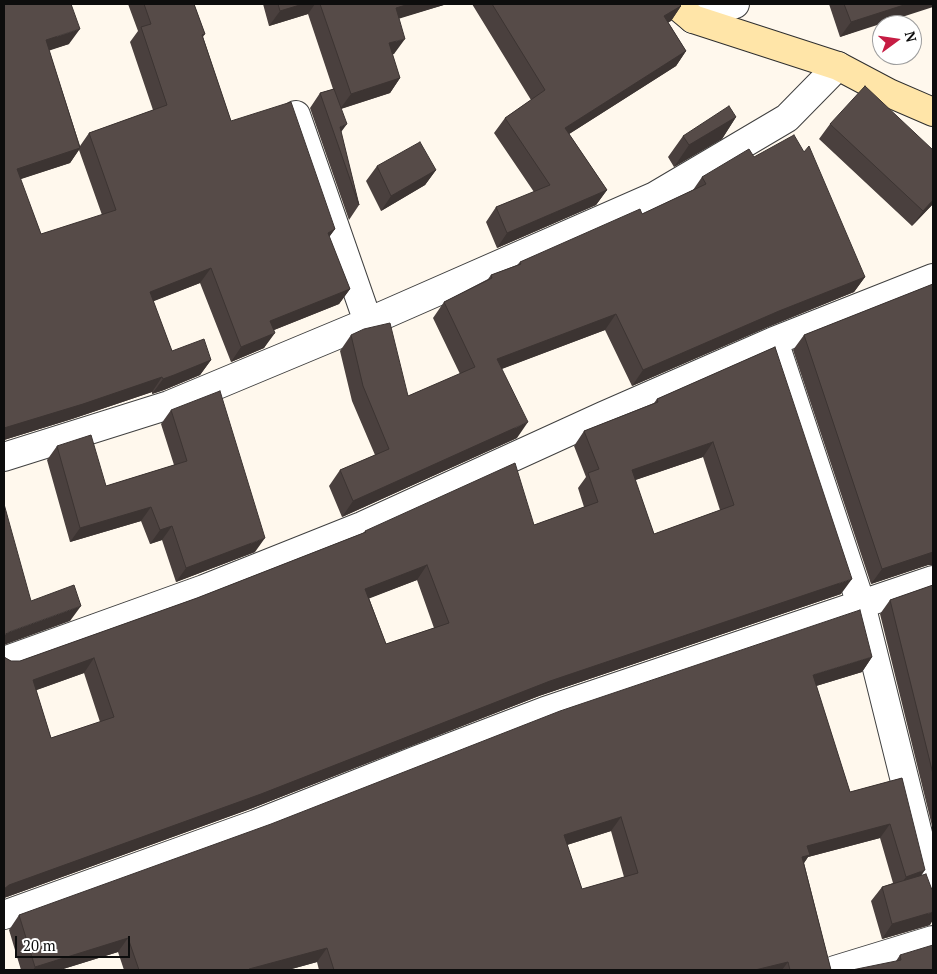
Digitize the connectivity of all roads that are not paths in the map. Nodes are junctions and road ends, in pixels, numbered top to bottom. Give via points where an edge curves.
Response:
1 (735, 4) edge
2 (684, 11) edge
3 (838, 66) junction
4 (933, 112) edge
5 (296, 115) edge
6 (933, 278) edge
7 (368, 322) junction
8 (774, 341) junction
9 (4, 457) edge
10 (933, 580) edge
11 (860, 604) junction
12 (4, 660) edge
13 (933, 894) edge
14 (4, 915) edge
15 (933, 940) edge
16 (835, 970) edge

1 - 2 street
2 - 3 street
3 - 4 street
3 - 7 street via 787,118 655,196
5 - 7 street
6 - 8 street
7 - 9 street via 170,404
8 - 11 street
8 - 12 street via 362,526 204,589
10 - 11 street
11 - 13 street
11 - 14 street via 545,711 256,824
15 - 16 street

